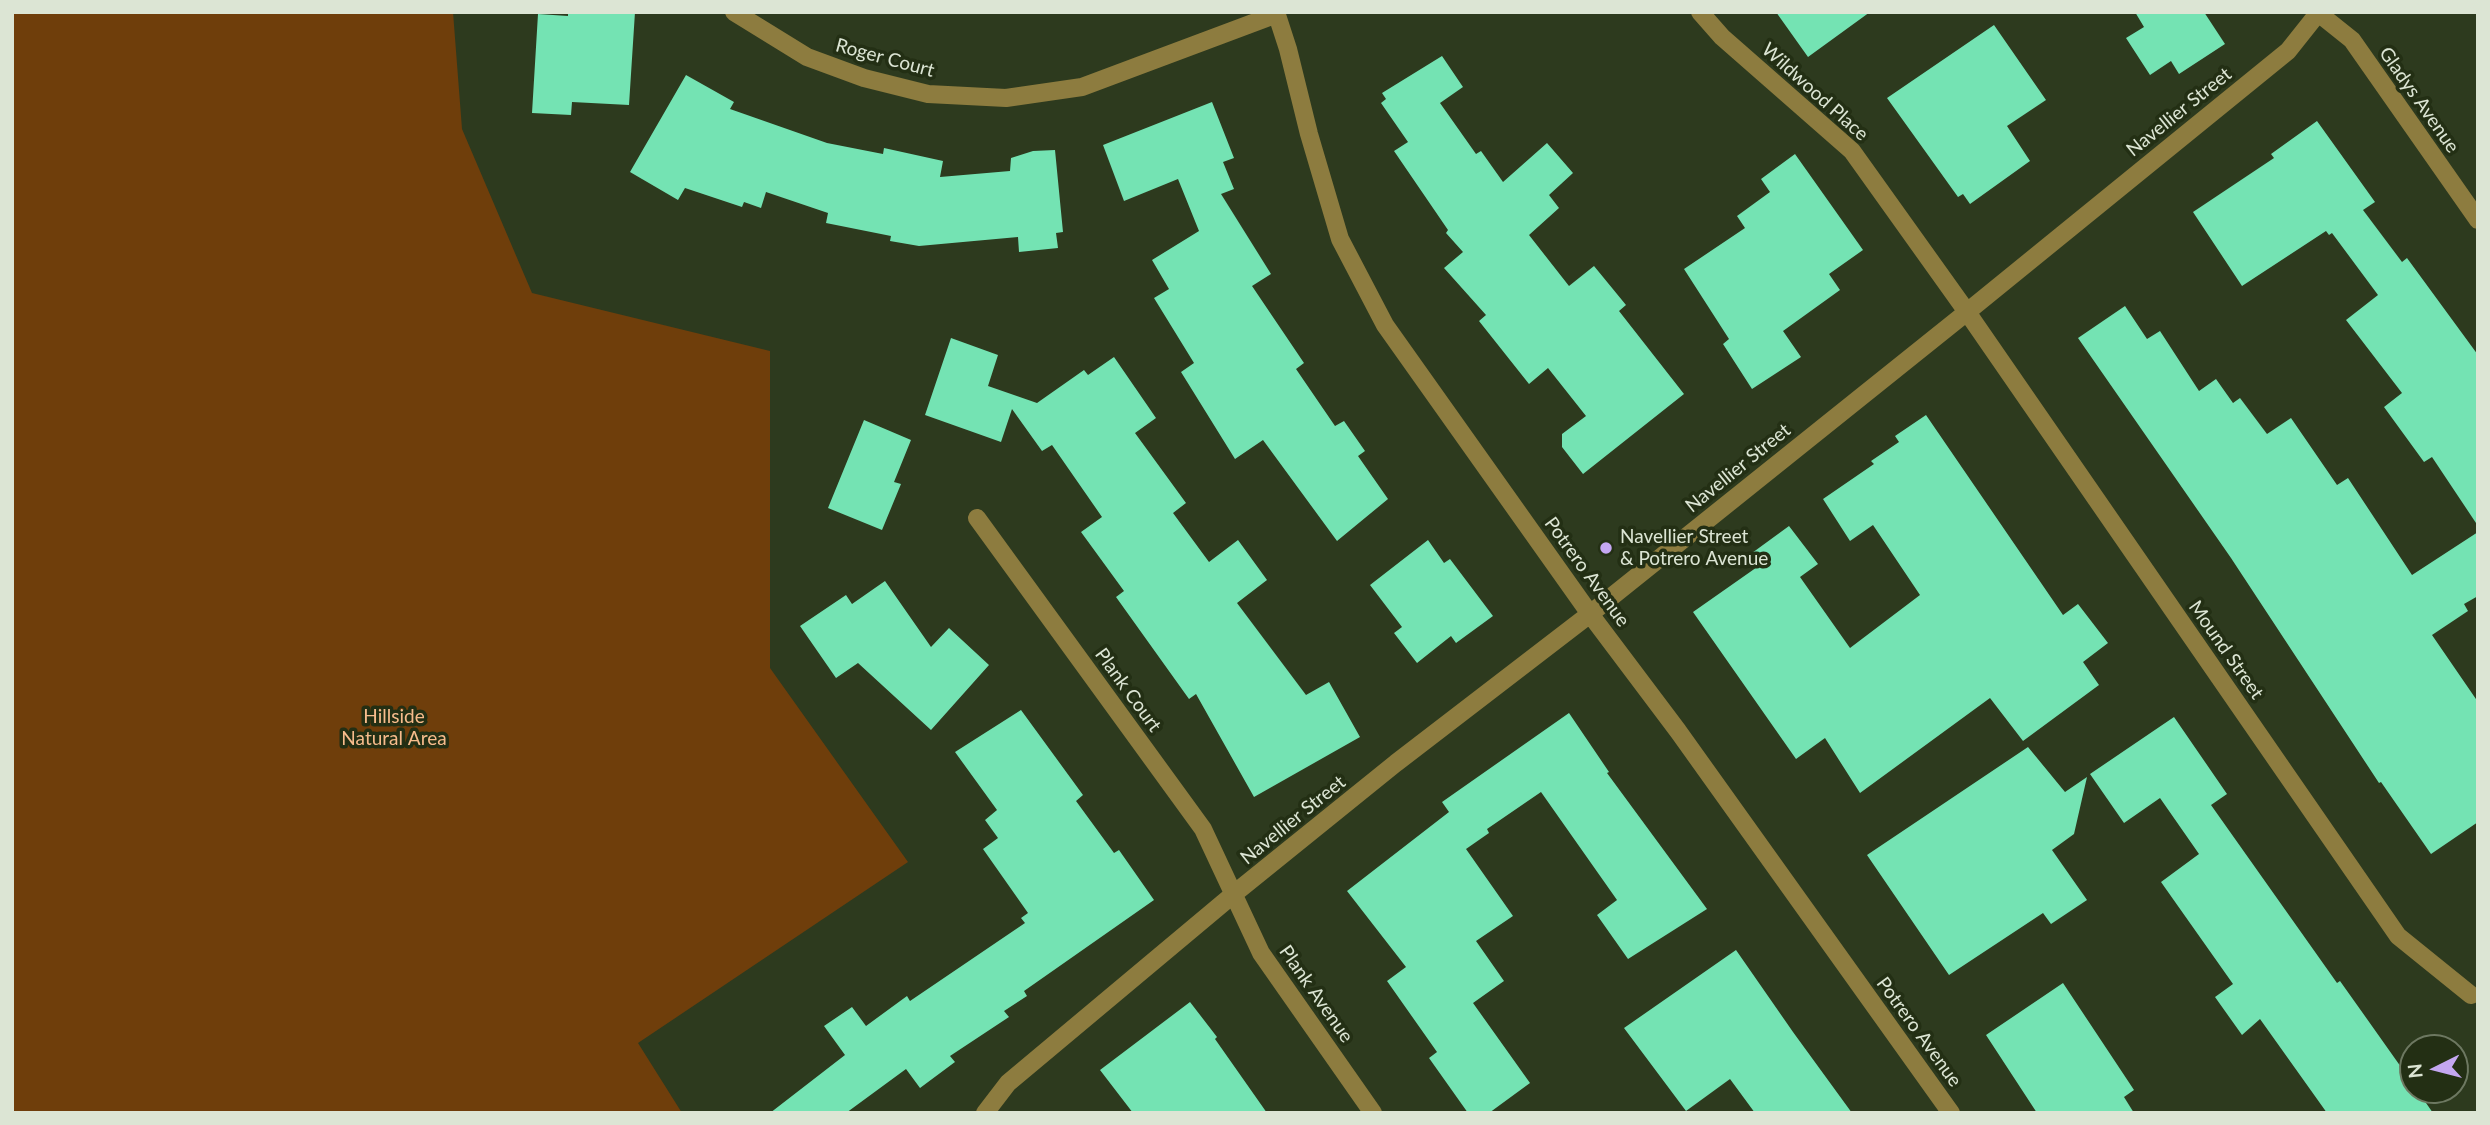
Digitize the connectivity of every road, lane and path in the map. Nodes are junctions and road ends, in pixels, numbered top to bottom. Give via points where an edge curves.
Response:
1 (734, 12) edge
2 (1700, 12) edge
3 (1276, 13) edge
4 (2318, 13) edge
5 (2476, 213) edge
6 (1967, 312) junction
7 (977, 518) dead end
8 (1590, 614) junction
9 (1235, 893) junction
10 (2471, 995) dead end
11 (985, 1113) edge
12 (1373, 1113) edge
13 (1951, 1113) edge

1 - 3 street, Roger Court via 807,57 864,78 928,94 1006,98 1082,87
2 - 6 street, Wildwood Place via 1722,37 1852,151
3 - 8 street, Potrero Avenue via 1340,239 1385,325
4 - 5 street, Gladys Avenue via 2352,40
4 - 6 street, Navellier Street via 2288,51
6 - 8 street, Navellier Street
6 - 10 street, Mound Street via 2398,936
7 - 9 street, Plank Court via 1203,829
8 - 9 street, Navellier Street
8 - 13 street, Potrero Avenue
9 - 11 street, Navellier Street via 1008,1083
9 - 12 street, Plank Avenue via 1261,953

